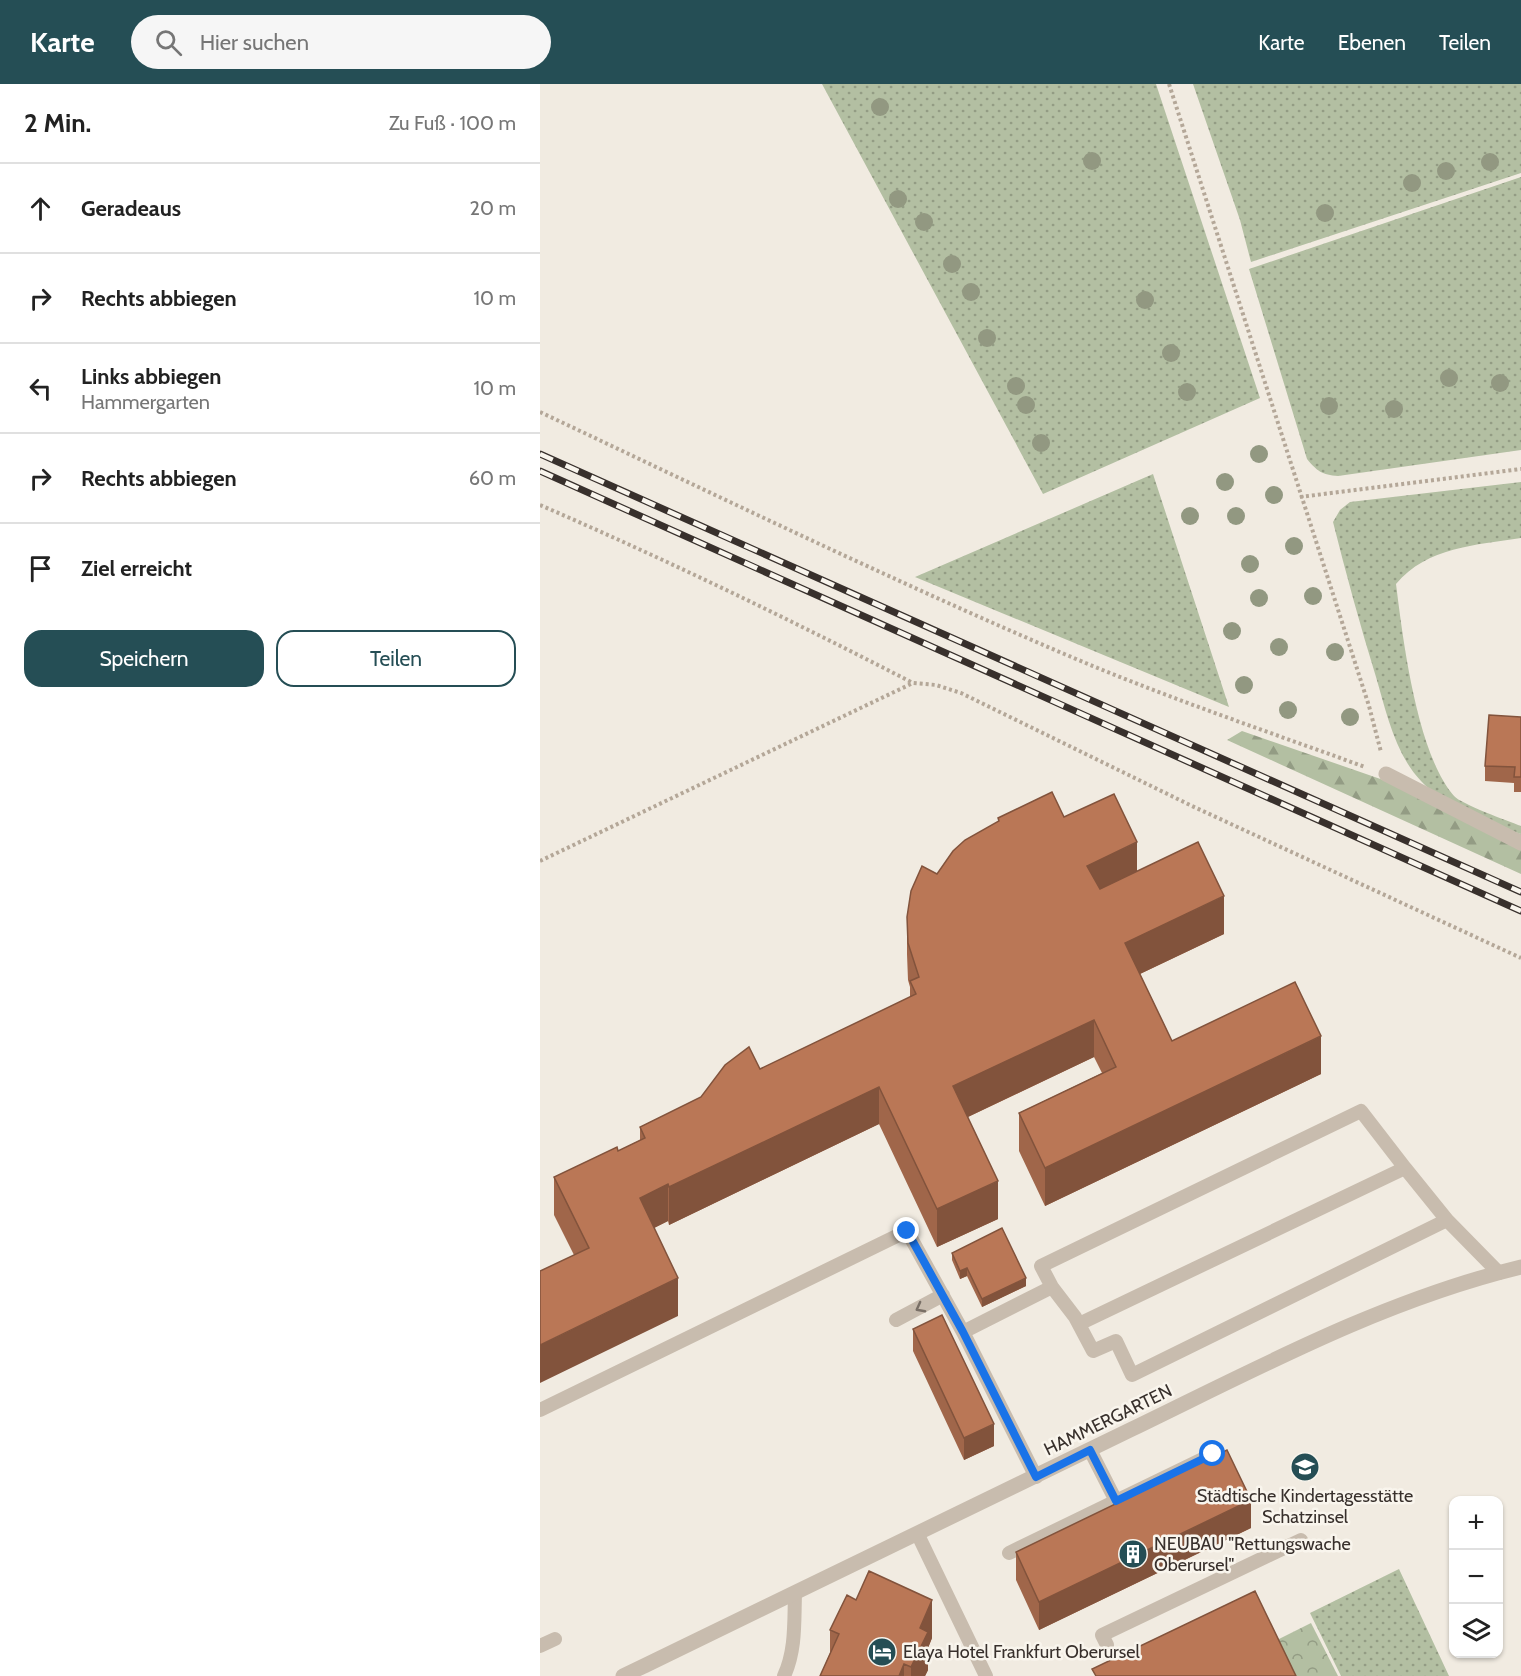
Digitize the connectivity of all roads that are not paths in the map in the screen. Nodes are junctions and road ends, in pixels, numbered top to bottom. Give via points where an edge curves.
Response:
1 (1386, 774) road end
2 (1521, 843) edge
3 (1405, 1168) junction
4 (1447, 1220) junction
5 (1521, 1267) edge
6 (1499, 1273) junction
7 (1052, 1287) junction
8 (944, 1295) junction
9 (896, 1320) dead end
10 (1078, 1324) junction
11 (963, 1332) junction
12 (540, 1410) edge
13 (1090, 1450) junction
14 (1213, 1454) edge
15 (1036, 1477) junction
16 (1116, 1501) junction
17 (918, 1535) junction
18 (1301, 1540) dead end
19 (1009, 1553) dead end
20 (795, 1594) junction
21 (555, 1639) dead end
22 (1107, 1645) dead end
23 (540, 1646) edge
24 (623, 1676) edge
25 (784, 1676) edge
26 (987, 1676) edge

1 - 2 street
3 - 4 lane
3 - 7 lane via 1361,1111 1041,1266
3 - 10 lane
4 - 6 lane
4 - 10 lane via 1132,1375 1116,1341 1093,1351
5 - 6 street, HAMMERGARTEN
6 - 13 street, HAMMERGARTEN via 1398,1306
7 - 10 lane
7 - 11 lane
8 -> 9 lane
8 - 11 lane
8 - 12 lane via 907,1231
11 - 15 lane
13 - 15 street, HAMMERGARTEN
13 - 16 lane
14 - 16 lane
15 - 17 street, HAMMERGARTEN
16 - 19 lane
17 - 20 street, HAMMERGARTEN
17 - 26 lane
18 - 22 lane via 1102,1635
20 - 24 street, HAMMERGARTEN
20 - 25 lane via 794,1640
21 - 23 lane

